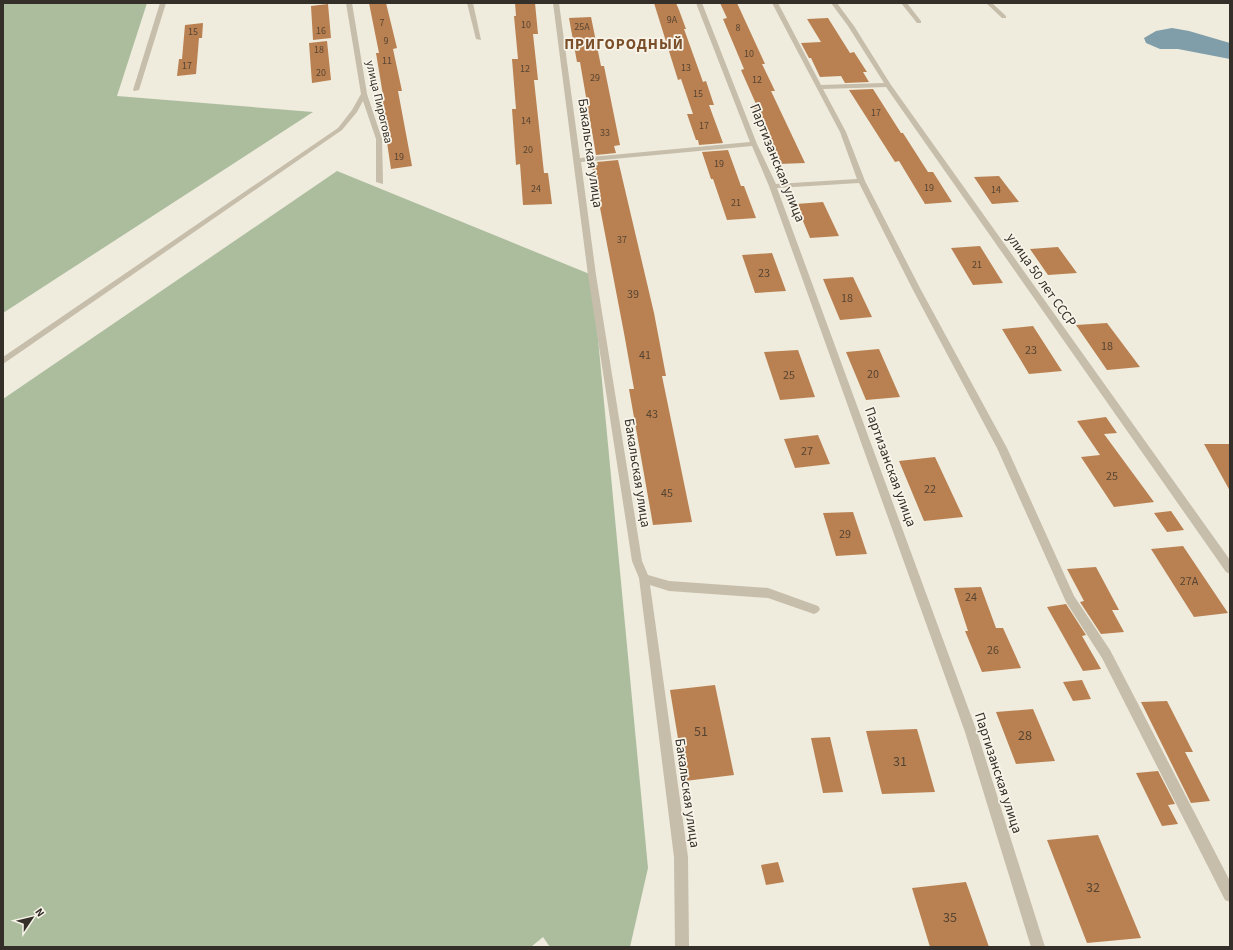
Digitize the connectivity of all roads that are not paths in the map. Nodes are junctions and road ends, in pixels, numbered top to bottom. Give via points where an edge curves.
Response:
1 (163, 3) edge
2 (349, 3) edge
3 (470, 3) edge
4 (556, 3) edge
5 (699, 3) edge
6 (775, 3) edge
7 (834, 3) edge
8 (904, 3) edge
9 (989, 3) edge
10 (1004, 17) dead end
11 (919, 22) dead end
12 (479, 39) dead end
13 (888, 85) junction
14 (820, 87) junction
15 (136, 90) dead end
16 (364, 94) junction
17 (754, 144) junction
18 (577, 160) junction
19 (862, 181) junction
20 (380, 182) dead end
21 (773, 186) junction
22 (3, 361) edge
23 (1230, 569) edge
24 (644, 578) junction
25 (814, 609) dead end
26 (1230, 895) edge
27 (682, 947) edge
28 (1038, 947) edge

1 - 15 street
2 - 16 street, улица Пирогова
3 - 12 street
4 - 18 street, Бакальская улица
5 - 17 street, Партизанская улица
6 - 14 street
7 - 13 street, улица 50 лет СССР
8 - 11 street
9 - 10 street
13 - 14 street
13 - 23 street, улица 50 лет СССР
14 - 19 street via 843,132
16 - 20 street, улица Пирогова via 379,139
16 - 22 street via 355,111 340,129
17 - 18 street
17 - 21 street, Партизанская улица
18 - 24 street, Бакальская улица via 592,275 637,560
19 - 21 street
19 - 26 street via 1002,448 1070,599 1106,654
21 - 28 street, Партизанская улица via 971,732
24 - 25 street via 669,586 768,593
24 - 27 street, Бакальская улица via 681,857

